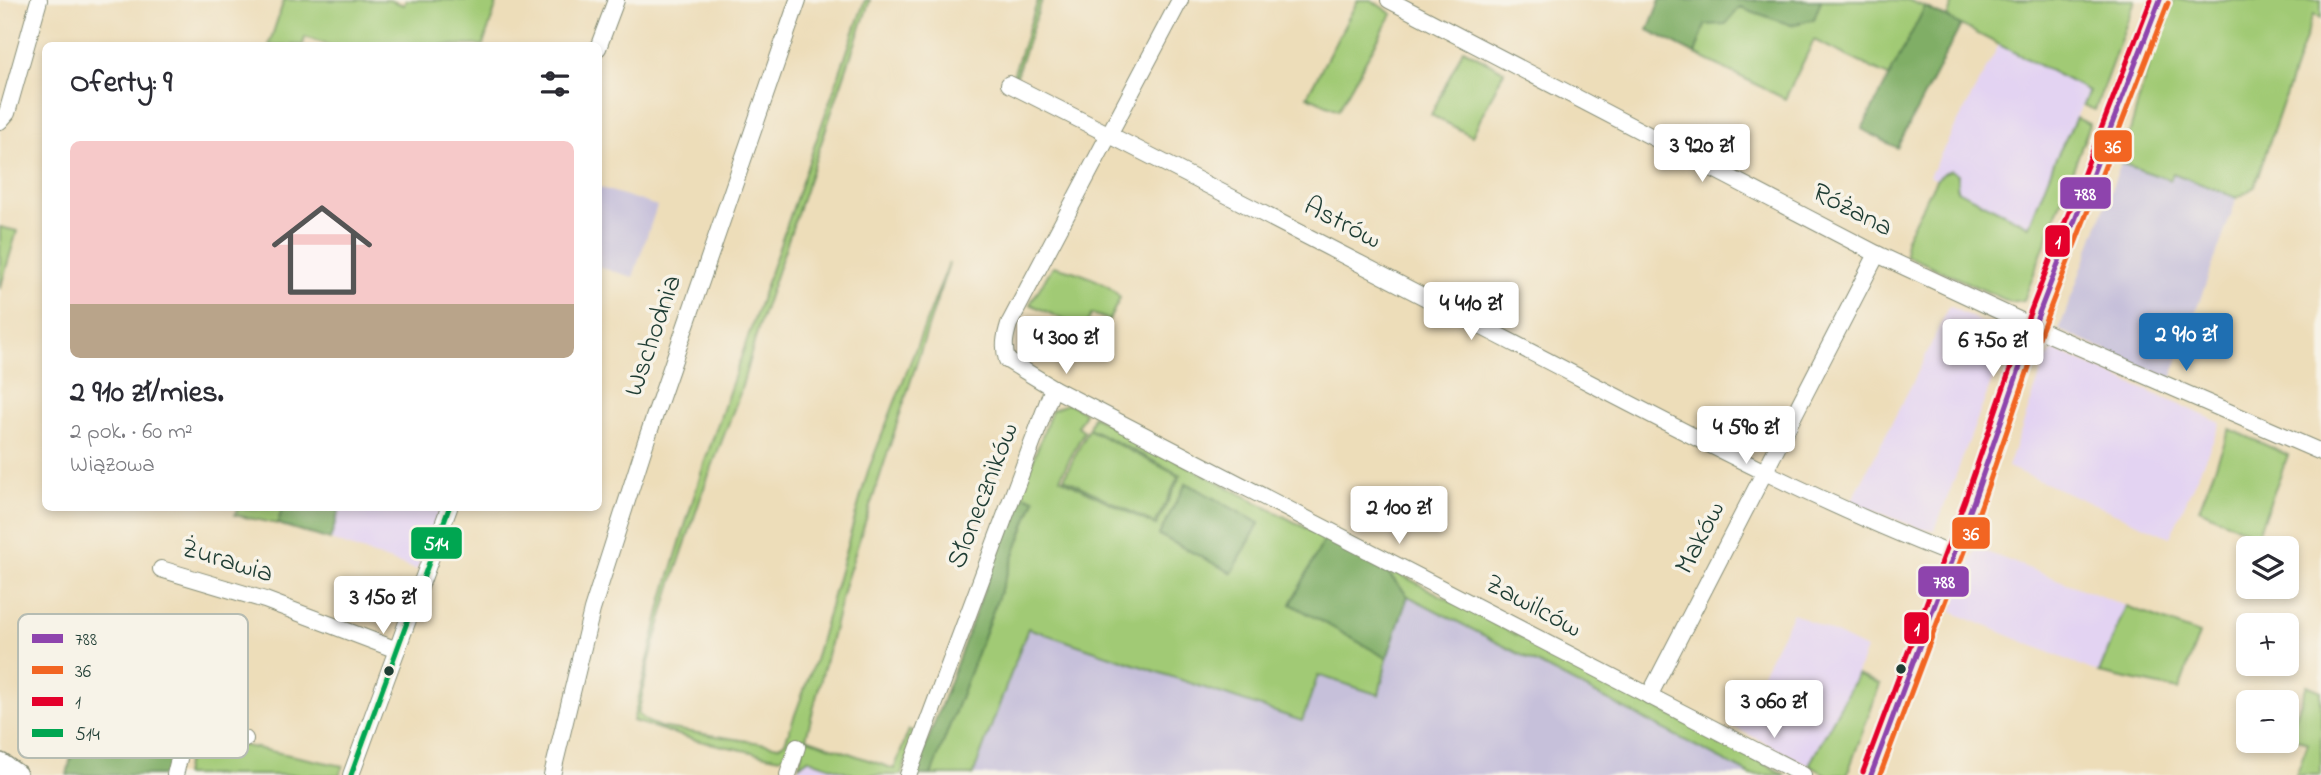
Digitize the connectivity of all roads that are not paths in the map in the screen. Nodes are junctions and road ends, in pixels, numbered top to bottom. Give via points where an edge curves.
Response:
1 (39, 0) edge
2 (616, 0) edge
3 (798, 0) edge
4 (1180, 0) edge
5 (1389, 0) edge
6 (2160, 0) edge
7 (600, 42) edge
8 (1009, 84) dead end
9 (0, 121) edge
10 (1109, 134) junction
11 (1877, 254) junction
12 (2034, 326) junction
13 (1053, 388) junction
14 (2321, 452) edge
15 (1763, 473) junction
16 (448, 511) edge
17 (1954, 555) junction
18 (161, 569) dead end
19 (397, 650) junction
20 (1649, 696) junction
21 (797, 747) dead end
22 (179, 758) edge
23 (0, 764) edge
24 (16, 775) edge
25 (175, 775) edge
26 (351, 775) edge
27 (552, 775) edge
28 (788, 775) edge
29 (908, 775) edge
30 (1803, 775) edge
31 (1871, 775) edge

1 - 9 street via 7,113
2 - 7 street
3 - 27 street, Wschodnia via 596,598
4 - 10 street
5 - 11 street, Różana
6 - 12 main road
8 - 10 street, Astrów
10 - 13 street via 1005,336 1007,360
10 - 15 street, Astrów
11 - 12 street, Różana
11 - 15 street, Maków
12 - 14 street, Różana
12 - 17 main road
13 - 20 street, Zawilców
13 - 29 street, Słoneczników
15 - 17 street, Astrów
15 - 20 street, Maków
16 - 19 street
17 - 31 main road
18 - 19 street, Żurawia via 265,600
19 - 26 street
20 - 30 street, Zawilców
21 - 28 street
22 - 25 street
23 - 24 main road

